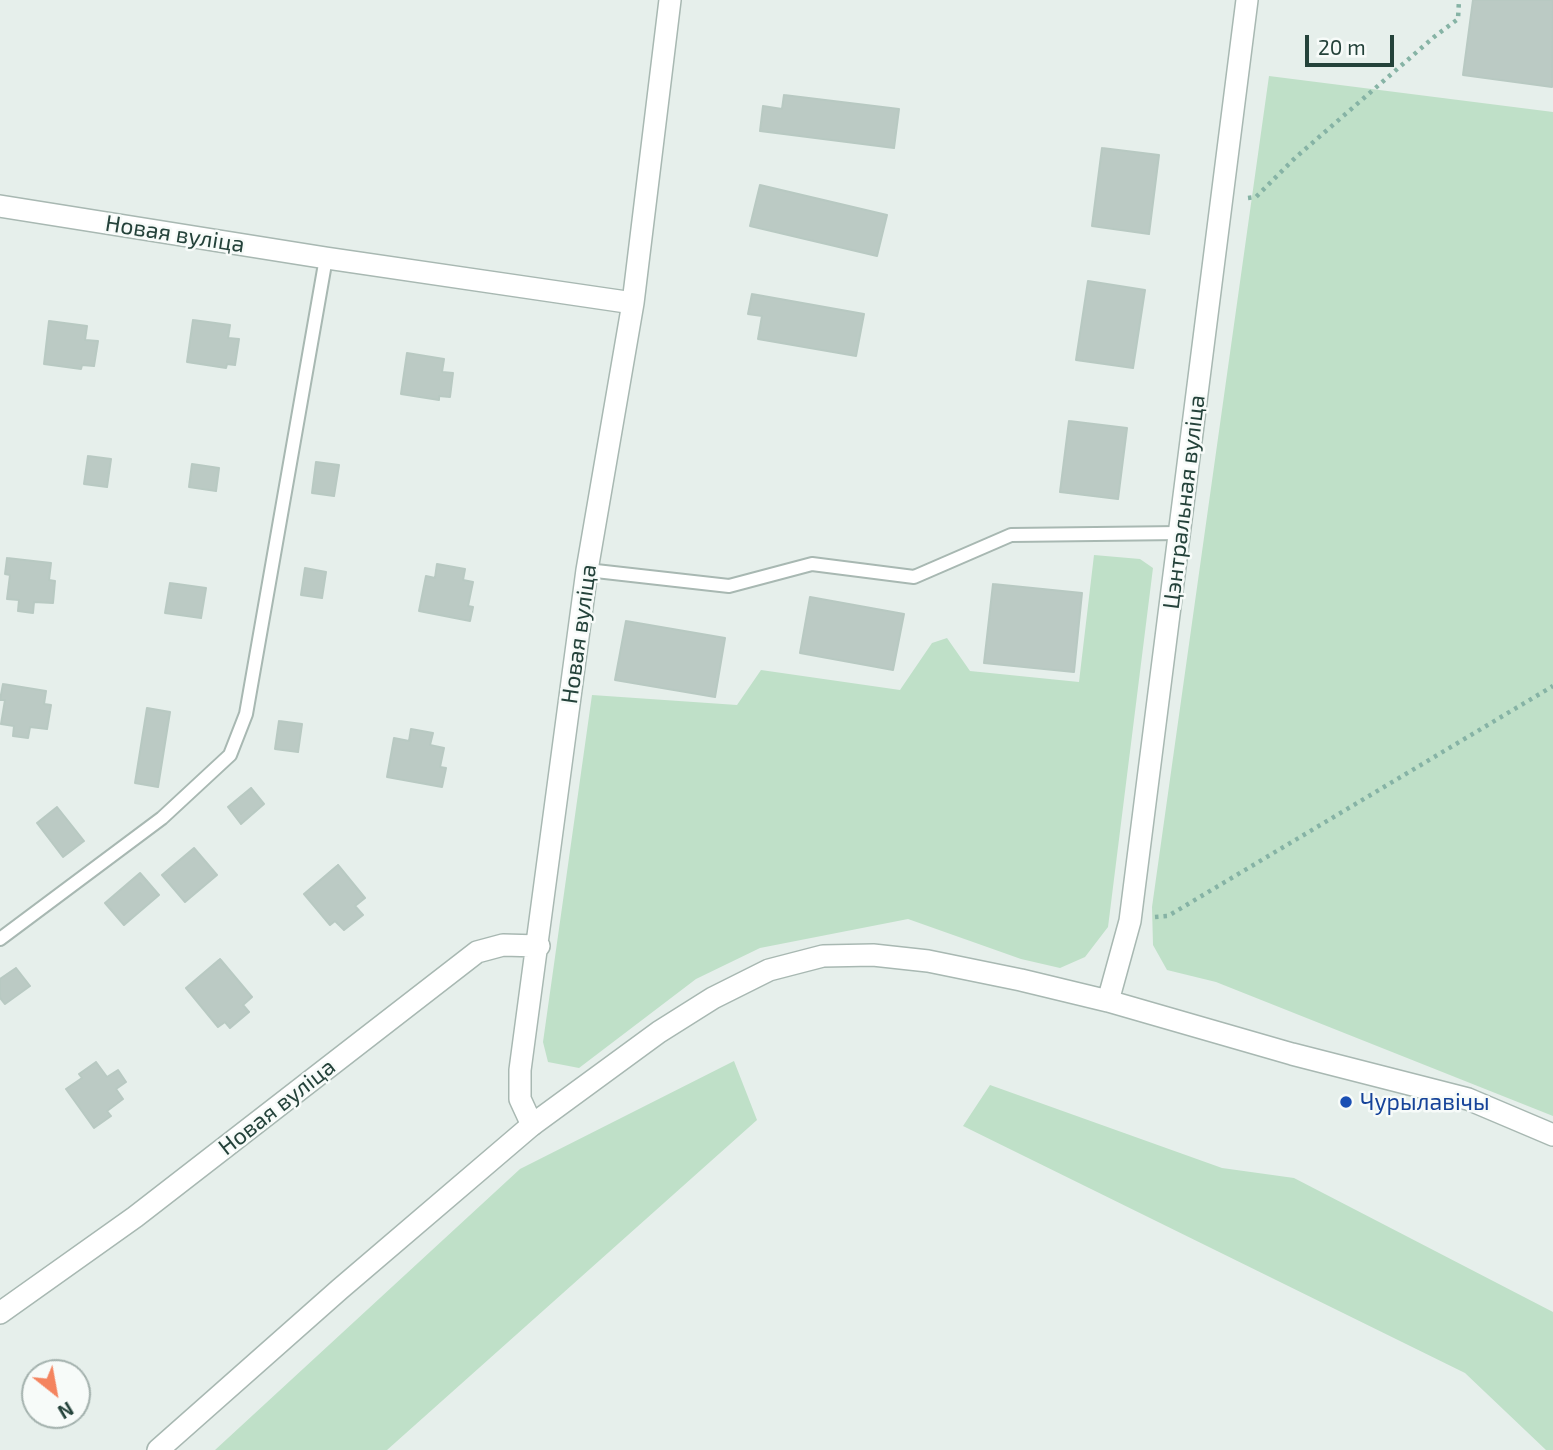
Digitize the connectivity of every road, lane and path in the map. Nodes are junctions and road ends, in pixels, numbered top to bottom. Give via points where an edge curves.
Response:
1 (670, 0) edge
2 (1247, 0) edge
3 (1459, 0) edge
4 (1223, 202) junction
5 (0, 206) edge
6 (326, 258) junction
7 (633, 303) junction
8 (1180, 533) junction
9 (587, 570) junction
10 (1553, 686) edge
11 (1130, 921) junction
12 (0, 939) edge
13 (538, 946) junction
14 (1108, 1001) junction
15 (533, 1125) junction
16 (1553, 1135) edge
17 (0, 1313) edge
18 (158, 1450) edge

1 - 7 street
2 - 4 street, Цэнтральная вуліца
3 - 4 path via 1458,19 1256,197
4 - 8 street, Цэнтральная вуліца
5 - 6 street, Новая вуліца
6 - 7 street, Новая вуліца
6 - 12 lane via 246,714 230,755 162,818
7 - 9 street, Новая вуліца
8 - 9 lane via 1011,535 914,577 811,565 729,586
8 - 11 street, Цэнтральная вуліца
9 - 13 street, Новая вуліца
10 - 11 path via 1168,916
11 - 14 street, Цэнтральная вуліца
13 - 15 street via 520,1070 520,1099
13 - 17 street, Новая вуліца via 503,945 477,952 135,1217
14 - 15 street via 928,961 822,956 769,970 713,998
14 - 16 street via 1468,1099
15 - 18 street

